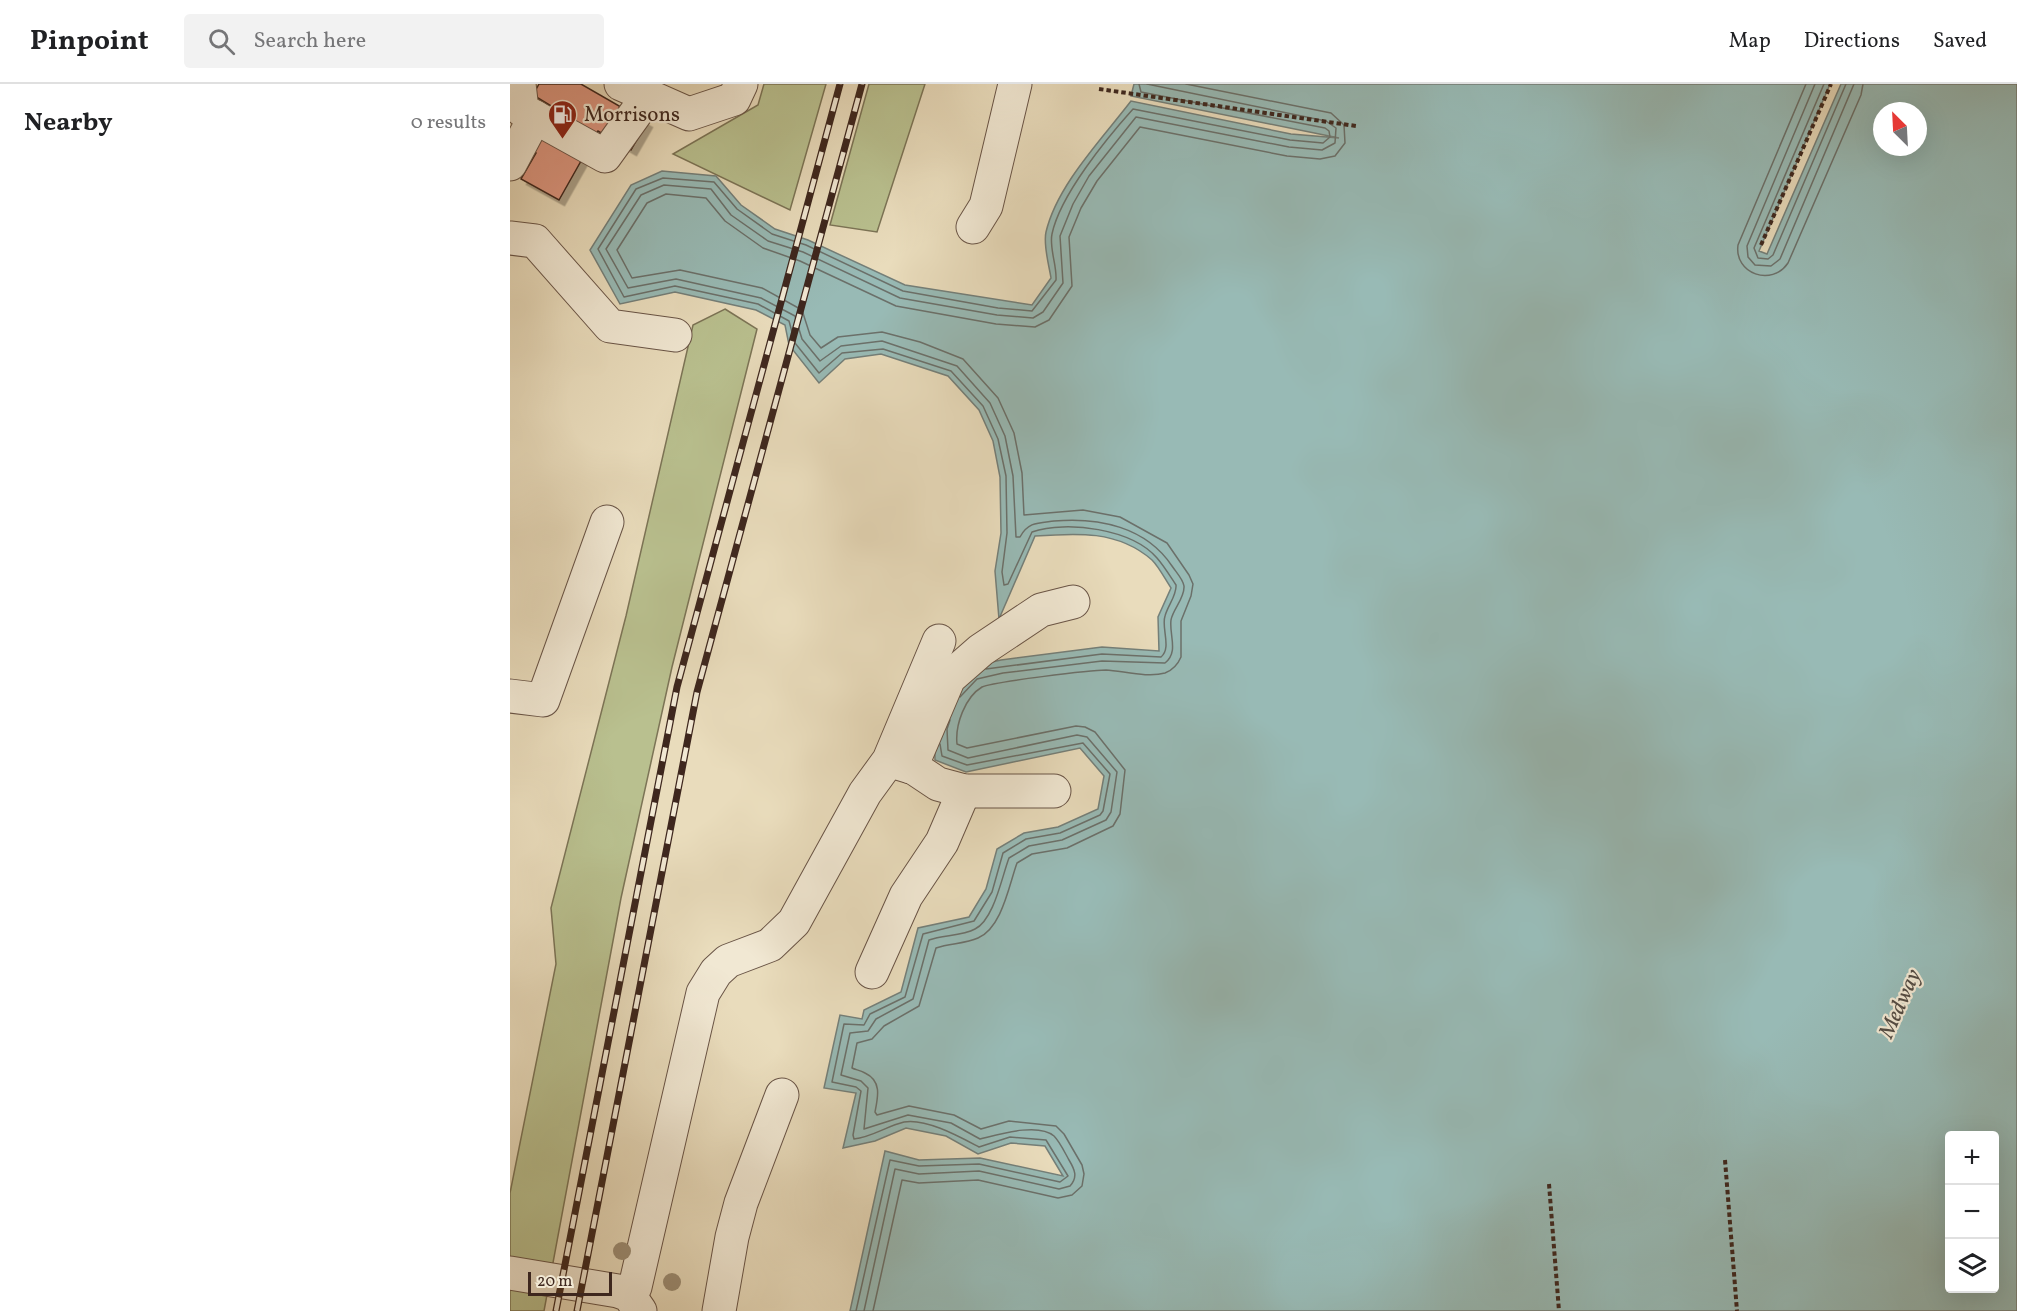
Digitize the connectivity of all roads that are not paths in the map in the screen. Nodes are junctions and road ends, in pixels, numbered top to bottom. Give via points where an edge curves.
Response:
1 (519, 84) edge
2 (741, 84) edge
3 (1015, 84) edge
4 (635, 90) edge
5 (535, 117) junction
6 (510, 164) edge
7 (973, 227) dead end
8 (510, 238) edge
9 (675, 335) dead end
10 (607, 522) dead end
11 (1072, 602) dead end
12 (939, 641) dead end
13 (510, 696) edge
14 (900, 764) junction
15 (964, 791) junction
16 (1054, 791) dead end
17 (872, 972) dead end
18 (782, 1095) dead end
19 (510, 1273) edge
20 (635, 1304) edge
21 (719, 1311) edge

1 - 5 street via 522,110
2 - 4 street via 734,99 689,114
3 - 7 street via 986,206
4 - 5 street via 605,156
5 - 6 street
8 - 9 street via 535,241 610,326
10 - 13 street via 543,700
11 - 14 street via 1041,610 981,650 949,678
12 - 14 street
14 - 15 street via 938,784
14 - 20 street via 865,793 794,922 770,945 728,961 703,993 635,1287
15 - 16 street
15 - 17 street via 942,842 906,896
18 - 21 street via 741,1203
19 - 20 street via 591,1285

